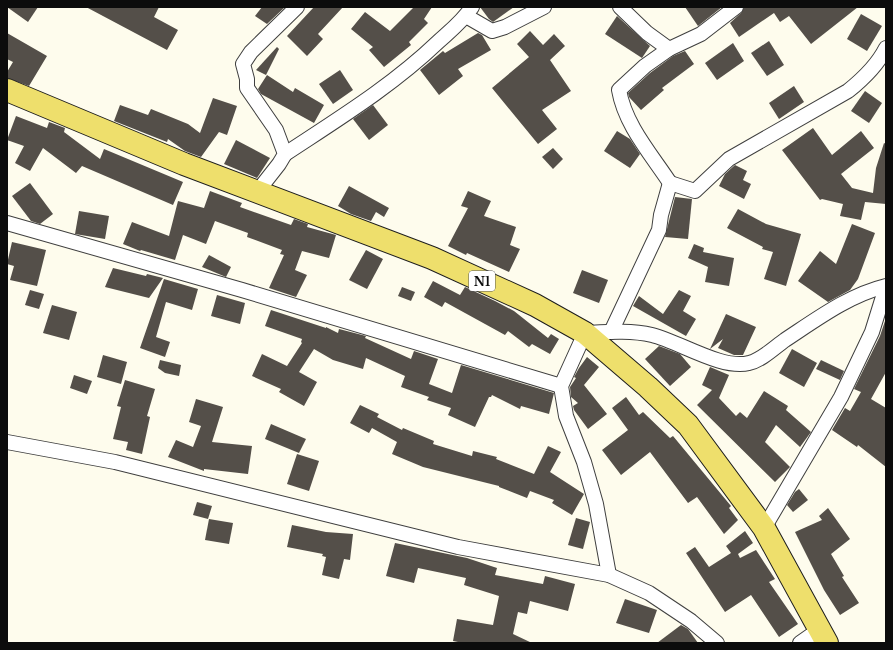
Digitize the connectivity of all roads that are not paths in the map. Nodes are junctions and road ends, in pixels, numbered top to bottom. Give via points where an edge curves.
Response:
1 (297, 7) edge
2 (544, 7) edge
3 (620, 7) edge
4 (736, 7) edge
5 (469, 12) edge
6 (886, 48) edge
7 (668, 49) junction
8 (7, 90) edge
9 (285, 154) junction
10 (670, 183) junction
11 (257, 192) junction
12 (7, 223) edge
13 (886, 286) edge
14 (611, 332) junction
15 (585, 333) junction
16 (561, 386) junction
17 (7, 442) edge
18 (764, 528) junction
19 (609, 575) junction
20 (823, 636) edge
21 (717, 643) edge
22 (800, 643) edge

1 - 9 street via 251,52 243,64 247,88 276,130
2 - 5 street via 492,31
3 - 7 street via 647,34
4 - 7 street via 701,34
5 - 9 street via 421,59 388,85
6 - 10 street via 863,79 848,91 729,158 695,191
7 - 10 street via 618,90 621,105 628,119
8 - 11 main road, N1
9 - 11 street
10 - 14 street via 661,215 660,230
11 - 15 main road, N1 via 432,258 535,305
12 - 16 street via 220,283
13 - 14 street via 870,290 826,313 751,363 725,363 670,340 650,335
13 - 18 street via 872,332 841,397
14 - 15 street
15 - 16 street
15 - 18 main road, N1 via 688,424
16 - 19 street via 566,416 584,462 596,504
17 - 19 street via 114,462 458,547
18 - 20 main road, N1
19 - 21 street via 649,593
20 - 22 street

